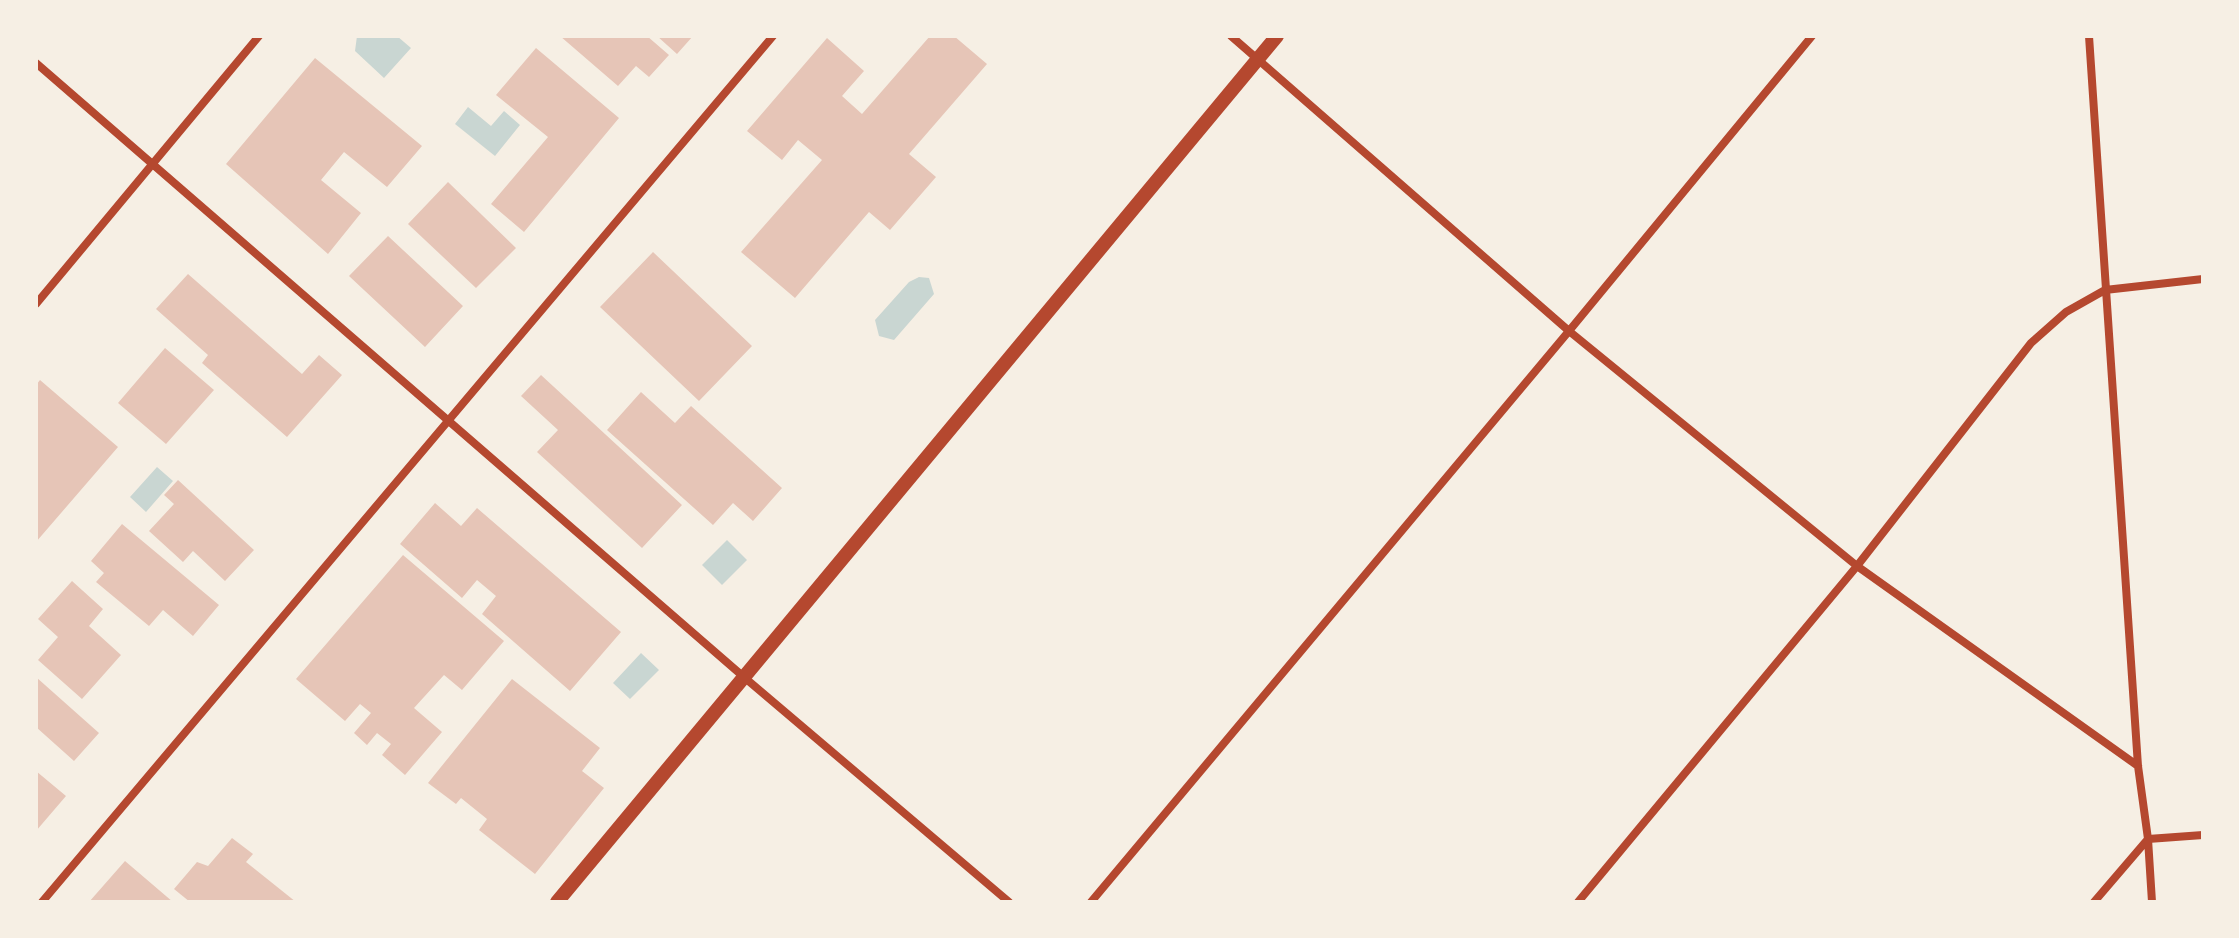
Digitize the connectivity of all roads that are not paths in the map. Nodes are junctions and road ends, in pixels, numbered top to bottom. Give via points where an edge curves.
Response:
1 (259, 36) edge
2 (773, 36) edge
3 (1231, 36) edge
4 (1277, 36) edge
5 (1812, 36) edge
6 (2089, 36) edge
7 (1258, 59) junction
8 (36, 63) edge
9 (151, 164) junction
10 (2203, 279) edge
11 (2105, 290) junction
12 (36, 304) edge
13 (1569, 331) junction
14 (449, 420) junction
15 (1857, 566) junction
16 (745, 678) junction
17 (2138, 766) junction
18 (2203, 835) edge
19 (2148, 839) junction
20 (42, 902) edge
21 (557, 902) edge
22 (1009, 902) edge
23 (1091, 902) edge
24 (1578, 902) edge
25 (2094, 902) edge
26 (2152, 902) edge

1 - 9 street
2 - 14 street
3 - 7 street
4 - 7 street
5 - 13 street
6 - 11 street
7 - 13 street
7 - 16 street
8 - 9 street
9 - 12 street
9 - 14 street
10 - 11 street
11 - 15 street via 2066,312 2031,343
11 - 17 street
13 - 15 street
13 - 23 street
14 - 16 street
14 - 20 street
15 - 17 street
15 - 24 street
16 - 21 street
16 - 22 street
17 - 19 street
18 - 19 street
19 - 25 street
19 - 26 street

